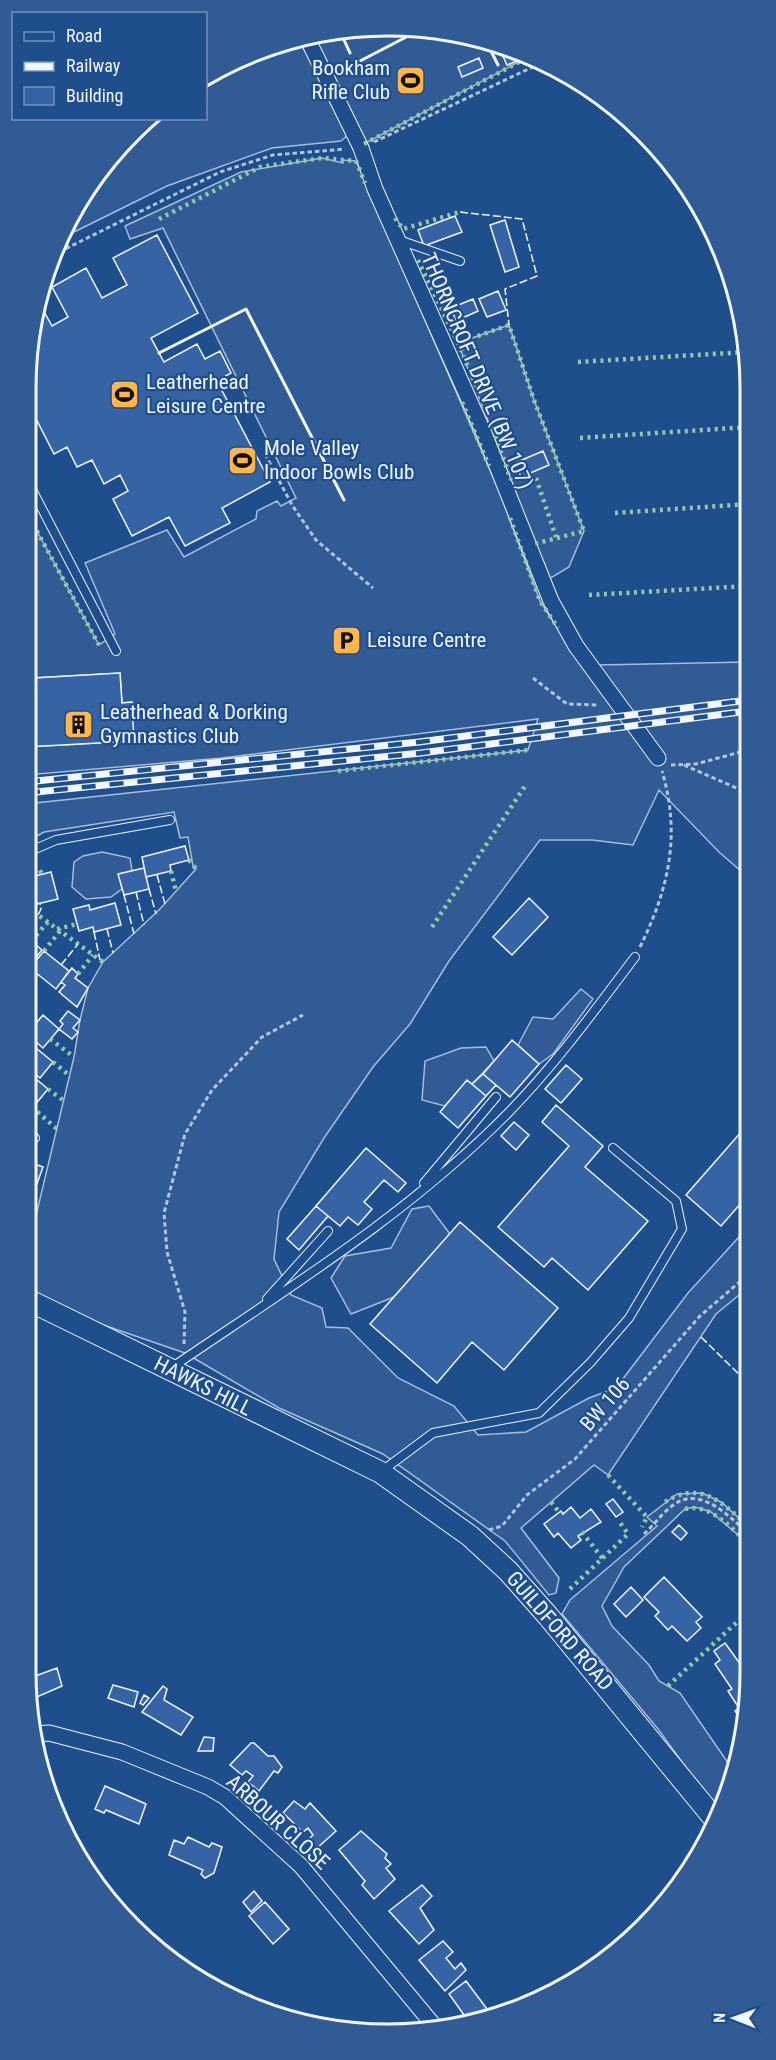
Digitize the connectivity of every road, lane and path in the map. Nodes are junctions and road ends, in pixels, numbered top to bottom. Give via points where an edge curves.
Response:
1 (310, 45) edge
2 (532, 67) edge
3 (361, 148) junction
4 (397, 239) junction
5 (65, 249) edge
6 (460, 261) dead end
7 (265, 454) dead end
8 (36, 497) edge
9 (373, 588) dead end
10 (116, 651) dead end
11 (533, 678) dead end
12 (621, 708) junction
13 (740, 752) edge
14 (658, 758) junction
15 (683, 765) junction
16 (740, 790) edge
17 (170, 820) dead end
18 (36, 849) edge
19 (635, 957) joint
20 (303, 1015) dead end
21 (496, 1097) dead end
22 (613, 1148) dead end
23 (413, 1196) junction
24 (328, 1231) dead end
25 (740, 1282) edge
26 (36, 1304) edge
27 (260, 1308) junction
28 (169, 1369) junction
29 (380, 1472) junction
30 (740, 1526) edge
31 (644, 1534) dead end
32 (470, 1536) junction
33 (42, 1734) edge
34 (710, 1814) edge
35 (430, 2021) edge

1 - 3 street, THORNCROFT DRIVE (BW 107)
2 - 3 path
3 - 4 street, THORNCROFT DRIVE (BW 107)
3 - 5 path via 273,155 220,172
4 - 6 lane
4 - 12 street, THORNCROFT DRIVE (BW 107) via 483,431 550,601 576,646
7 - 9 path via 316,540
8 - 10 lane
11 - 12 path via 567,704
12 - 14 street, THORNCROFT DRIVE (BW 107)
13 - 15 path
14 - 15 path via 670,765
14 - 19 path via 668,794 672,857 653,921
15 - 16 path
17 - 18 lane via 56,840
19 - 23 lane via 584,1026 509,1113
20 - 28 path via 262,1037 212,1090 185,1134 164,1213 166,1252 184,1312 185,1343
21 - 23 lane
22 - 29 lane via 676,1201 682,1229 629,1318 539,1413 433,1433
23 - 27 lane via 359,1240
24 - 27 lane
25 - 32 path, BW 106 via 700,1316 575,1459 527,1495 502,1526
26 - 28 main road, HAWKS HILL
27 - 28 lane
28 - 29 main road, HAWKS HILL
29 - 32 main road, GUILDFORD ROAD
30 - 31 path via 720,1509 692,1498 678,1502
32 - 34 main road, GUILDFORD ROAD via 508,1571 556,1625
33 - 35 street, ARBOUR CLOSE via 122,1752 225,1797 301,1866

